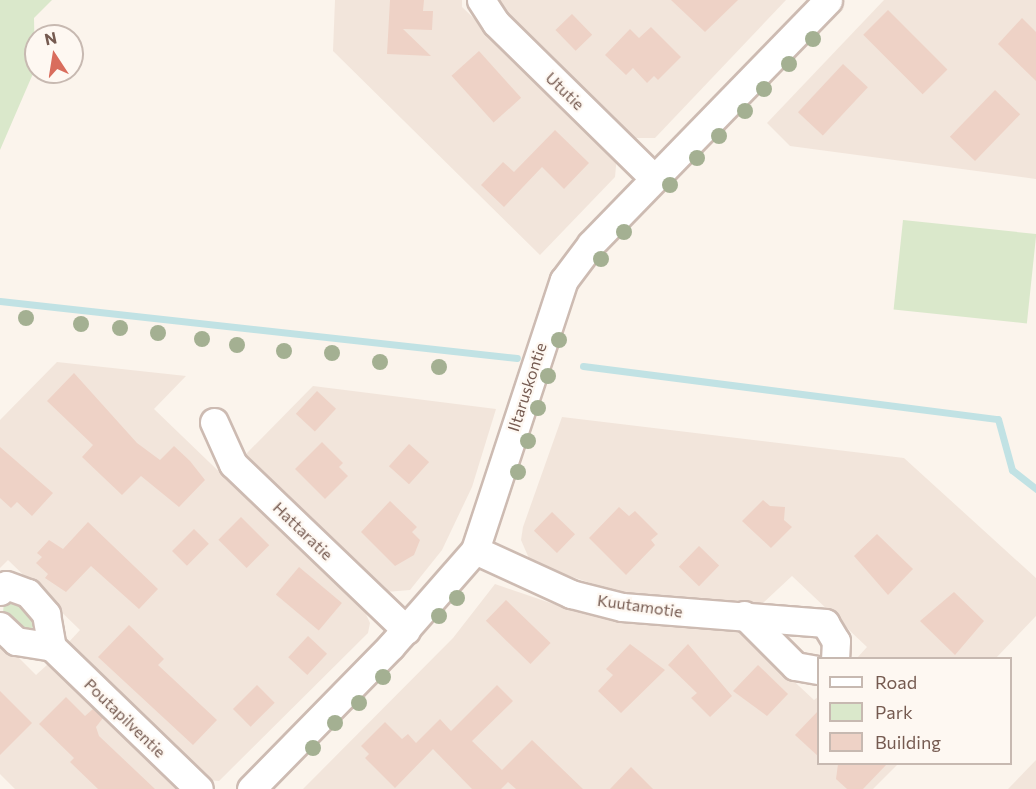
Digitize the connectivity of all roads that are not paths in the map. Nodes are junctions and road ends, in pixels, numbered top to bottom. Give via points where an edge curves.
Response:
1 (481, 0) edge
2 (828, 0) edge
3 (654, 178) junction
4 (213, 422) dead end
5 (475, 550) junction
6 (0, 591) edge
7 (744, 615) junction
8 (0, 626) edge
9 (406, 630) junction
10 (52, 647) junction
11 (835, 657) edge
12 (817, 670) edge
13 (199, 789) edge
14 (251, 789) edge

1 - 3 street, Ututie via 496,23
2 - 3 street, Iltaruskontie
3 - 5 street, Iltaruskontie via 564,280
4 - 9 street, Hattaratie via 233,464
5 - 7 street, Kuutamotie via 571,594 606,603
5 - 9 street, Iltaruskontie
6 - 10 street via 6,585 28,593 46,614
7 - 11 street, Kuutamotie via 825,623 836,641
7 - 12 street via 795,666
8 - 10 street via 16,641
9 - 14 street, Iltaruskontie
10 - 13 street, Poutapilventie

